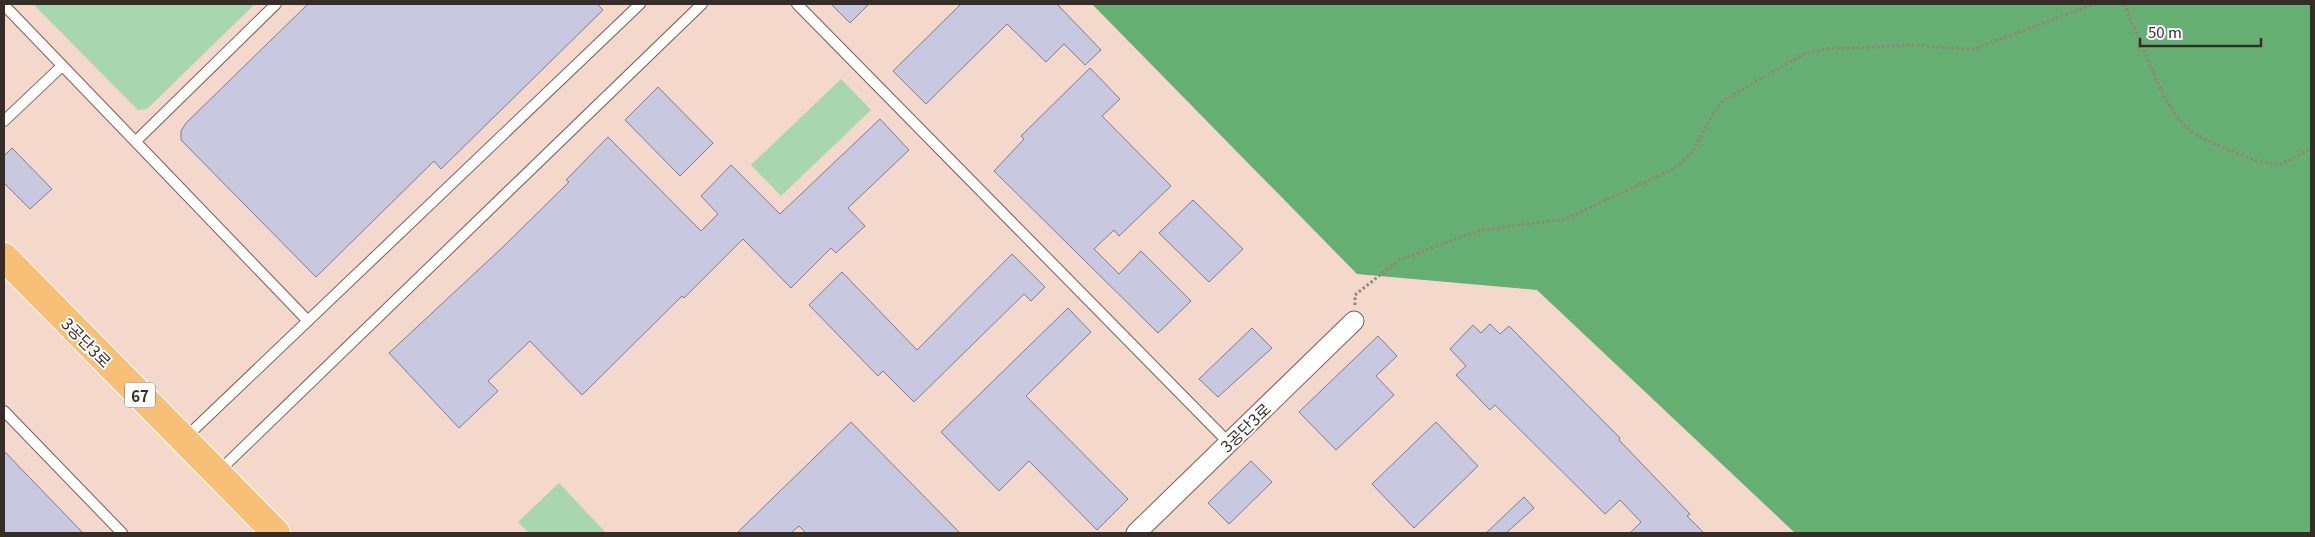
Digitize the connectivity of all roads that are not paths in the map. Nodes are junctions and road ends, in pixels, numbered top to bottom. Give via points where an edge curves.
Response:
1 (276, 4) edge
2 (640, 4) edge
3 (702, 4) edge
4 (797, 4) edge
5 (4, 5) edge
6 (62, 66) junction
7 (4, 121) edge
8 (136, 142) junction
9 (4, 257) edge
10 (308, 321) junction
11 (1354, 321) road end
12 (4, 411) edge
13 (184, 440) junction
14 (1229, 443) junction
15 (217, 473) junction
16 (122, 533) edge
17 (276, 533) edge
18 (1136, 533) edge

1 - 8 lane
2 - 10 lane
3 - 15 lane
4 - 14 lane
5 - 6 lane
6 - 7 lane
6 - 8 lane
8 - 10 lane
9 - 13 main road, 3공단3로 / 67
10 - 13 lane
11 - 14 street, 3공단3로
12 - 16 lane
13 - 15 main road, 3공단3로 / 67
14 - 18 street, 3공단3로
15 - 17 main road, 3공단3로 / 67

